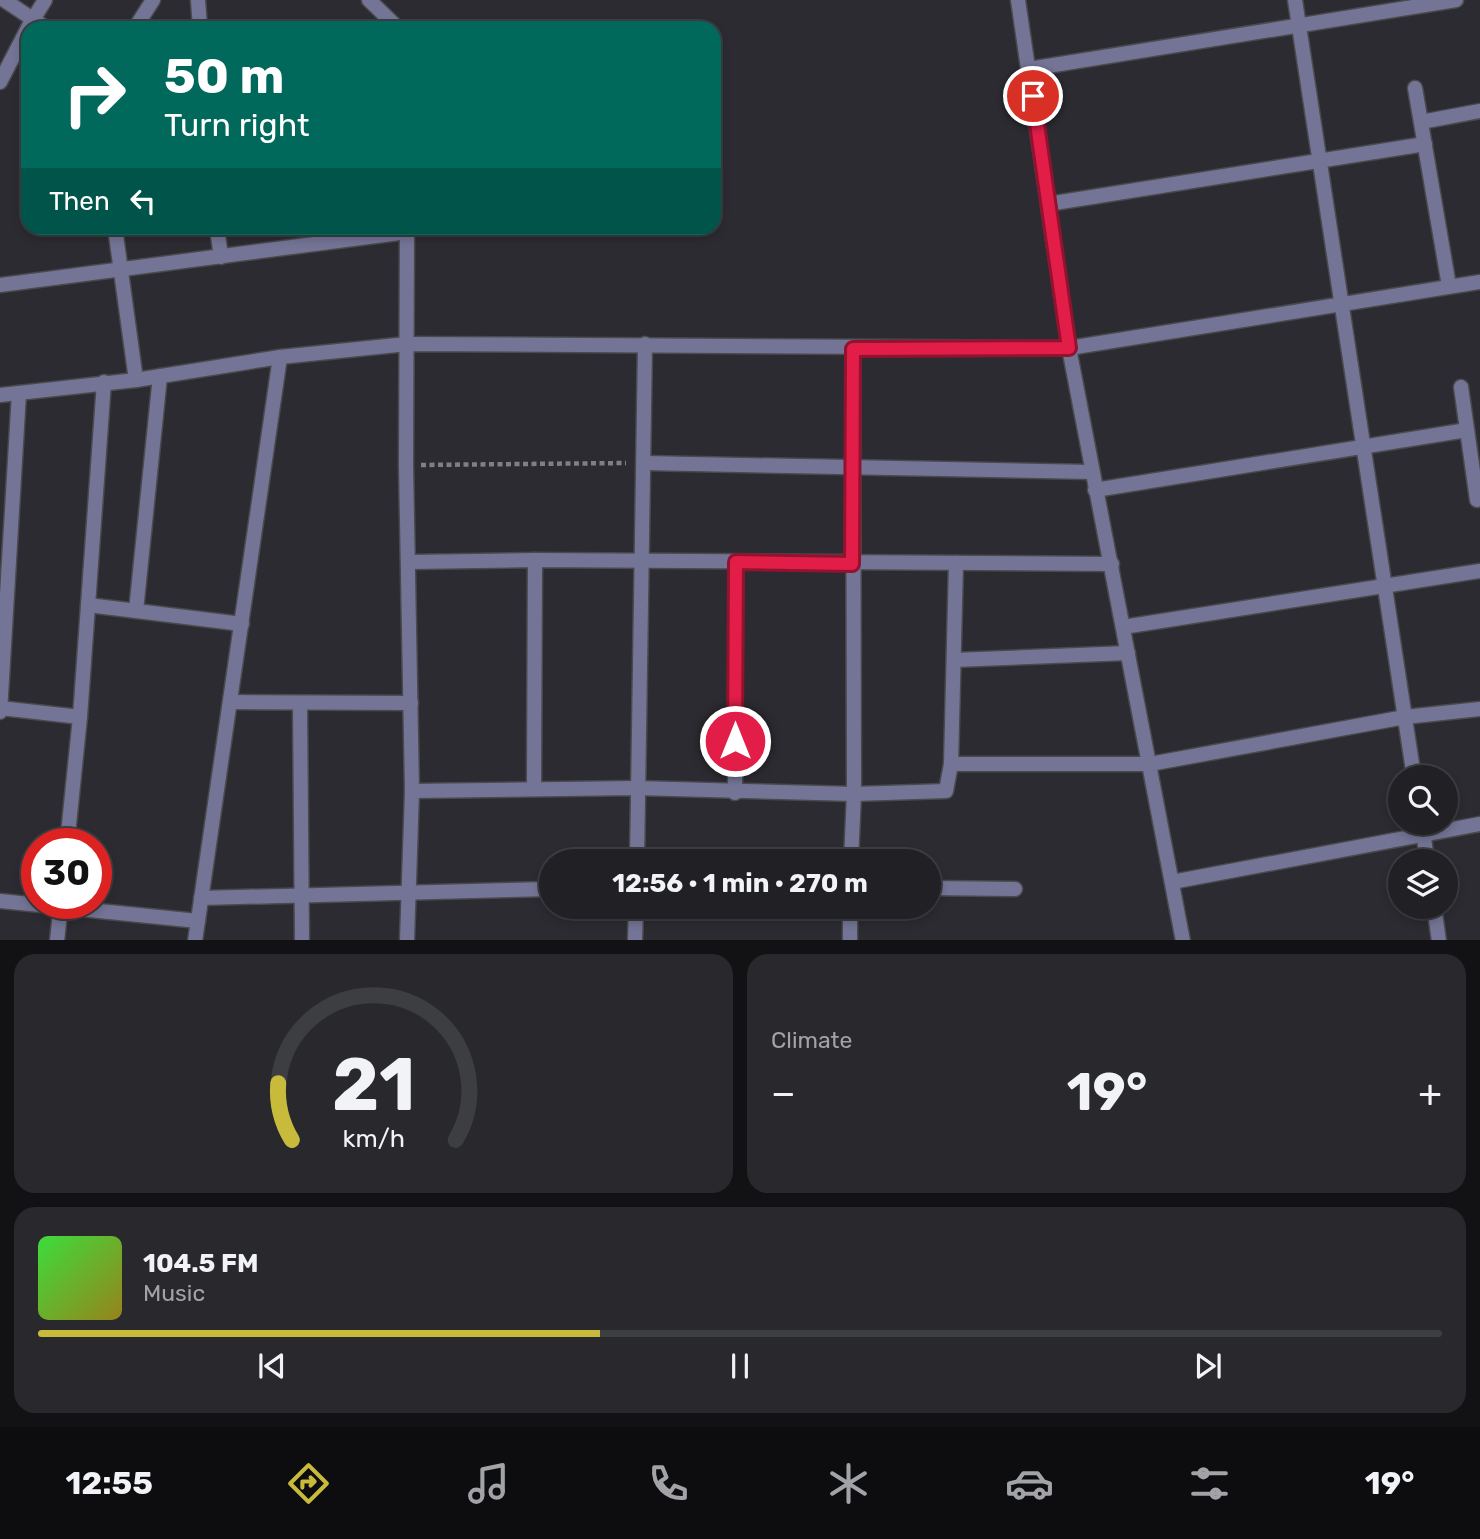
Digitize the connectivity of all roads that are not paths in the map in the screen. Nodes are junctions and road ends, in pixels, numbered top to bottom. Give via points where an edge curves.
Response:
1 (4, 0) edge
2 (45, 0) edge
3 (153, 0) edge
4 (198, 0) edge
5 (369, 0) edge
6 (1018, 0) edge
7 (1295, 0) edge
8 (1456, 0) edge
9 (26, 21) edge
10 (32, 21) edge
11 (140, 21) edge
12 (200, 21) edge
13 (391, 21) edge
14 (1299, 24) junction
15 (21, 42) edge
16 (1029, 69) junction
17 (0, 82) edge
18 (1415, 88) dead end
19 (1480, 111) edge
20 (1421, 122) junction
21 (1424, 144) junction
22 (1320, 159) junction
23 (1048, 204) junction
24 (116, 235) edge
25 (218, 235) edge
26 (373, 235) edge
27 (407, 235) edge
28 (221, 257) junction
29 (121, 271) junction
30 (1480, 282) edge
31 (0, 285) edge
32 (1449, 286) junction
33 (1341, 303) junction
34 (407, 344) junction
35 (645, 344) junction
36 (1069, 348) junction
37 (853, 349) junction
38 (280, 357) junction
39 (160, 376) junction
40 (136, 380) junction
41 (104, 382) junction
42 (1461, 387) dead end
43 (19, 393) junction
44 (0, 396) edge
45 (1467, 430) junction
46 (1363, 446) junction
47 (1475, 459) edge
48 (644, 463) junction
49 (854, 468) junction
50 (1091, 472) junction
51 (1095, 490) junction
52 (1476, 500) dead end
53 (535, 560) junction
54 (410, 562) junction
55 (639, 562) junction
56 (736, 562) junction
57 (956, 563) junction
58 (852, 564) junction
59 (1112, 564) junction
60 (1480, 571) edge
61 (1385, 584) junction
62 (88, 605) junction
63 (136, 611) junction
64 (242, 624) junction
65 (1123, 628) junction
66 (1128, 653) junction
67 (954, 660) junction
68 (231, 702) junction
69 (411, 703) junction
70 (300, 704) junction
71 (0, 709) edge
72 (1480, 709) edge
73 (80, 717) junction
74 (1405, 717) junction
75 (951, 764) junction
76 (1150, 764) junction
77 (1413, 765) edge
78 (534, 788) junction
79 (636, 788) junction
80 (412, 791) junction
81 (735, 793) junction
82 (854, 794) junction
83 (1480, 824) edge
84 (1458, 826) edge
85 (69, 828) edge
86 (1395, 835) edge
87 (637, 849) edge
88 (852, 849) edge
89 (1172, 882) junction
90 (941, 888) edge
91 (539, 889) edge
92 (1014, 889) dead end
93 (407, 892) junction
94 (301, 897) junction
95 (201, 898) junction
96 (0, 901) edge
97 (21, 902) edge
98 (112, 911) edge
99 (59, 919) edge
100 (636, 919) edge
101 (850, 919) edge
102 (1436, 919) edge
103 (198, 920) junction
104 (57, 940) edge
105 (195, 940) edge
106 (302, 940) edge
107 (407, 940) edge
108 (635, 940) edge
109 (850, 940) edge
110 (1183, 940) edge
111 (1440, 940) edge

1 - 9 street
2 - 10 street
3 - 11 street
4 - 12 street
5 - 13 street
6 - 16 street
7 - 14 street
8 - 14 street
14 - 16 street
14 - 22 street
15 - 17 street
16 - 23 street
18 - 20 street
19 - 20 street
20 - 21 street
21 - 22 street
21 - 32 street
22 - 23 street
22 - 33 street
23 - 36 street
24 - 29 street
25 - 28 street
26 - 28 street
27 - 34 street
28 - 29 street
29 - 31 street
29 - 40 street
30 - 32 street
32 - 33 street
33 - 36 street
33 - 46 street
34 - 35 street
34 - 38 street
34 - 54 street
35 - 37 street
35 - 48 street
36 - 37 street
36 - 50 street
37 - 49 street
38 - 39 street
38 - 64 street
39 - 40 street
39 - 63 street
40 - 41 street
41 - 43 street
41 - 62 street
42 - 45 street
43 - 44 street
43 - 71 street
45 - 46 street
45 - 47 street
46 - 51 street
46 - 61 street
47 - 52 street
48 - 49 street
48 - 55 street
49 - 50 street
49 - 58 street
50 - 51 street
51 - 59 street
53 - 54 street
53 - 55 street
53 - 78 street
54 - 69 street
55 - 56 street
55 - 79 street
56 - 58 street
56 - 81 street
57 - 58 street
57 - 59 street
57 - 67 street
58 - 82 street
59 - 65 street
60 - 61 street
61 - 65 street
61 - 74 street
62 - 63 street
62 - 73 street
63 - 64 street
64 - 68 street
65 - 66 street
66 - 67 street
66 - 76 street
67 - 75 street
68 - 70 street
68 - 95 street
69 - 70 street
69 - 80 street
70 - 94 street
71 - 73 street
72 - 74 street
73 - 85 street
74 - 76 street
74 - 77 street
75 - 76 street
75 - 82 street via 946,791
76 - 89 street
78 - 79 street
78 - 80 street
79 - 81 street
79 - 87 street
80 - 93 street
81 - 82 street
82 - 88 street
83 - 84 street
86 - 89 street
89 - 110 street
90 - 92 street
91 - 93 street
93 - 94 street
93 - 107 street
94 - 95 street
94 - 106 street
95 - 103 street
96 - 97 street
98 - 103 street
99 - 104 street
100 - 108 street
101 - 109 street
102 - 111 street
103 - 105 street

